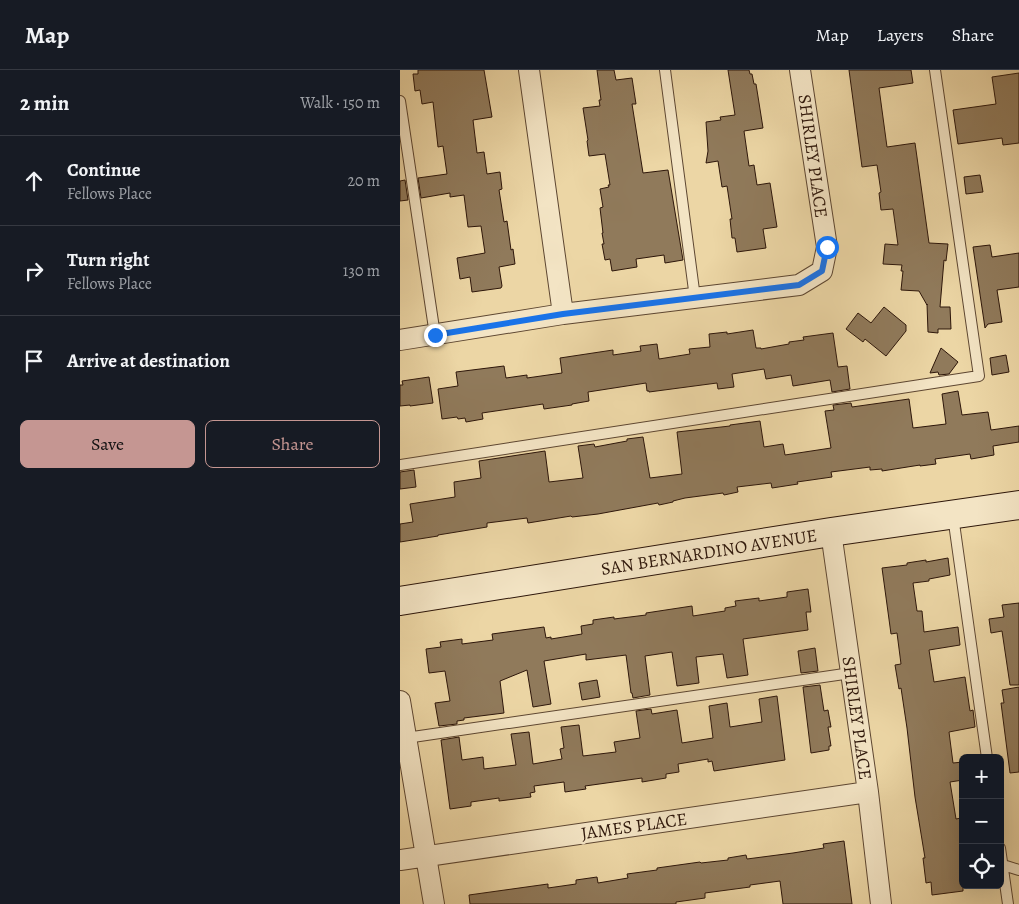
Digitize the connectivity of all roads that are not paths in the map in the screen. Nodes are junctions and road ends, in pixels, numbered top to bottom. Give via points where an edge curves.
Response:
1 (529, 70) edge
2 (665, 70) edge
3 (800, 70) edge
4 (935, 70) edge
5 (400, 101) edge
6 (695, 298) junction
7 (563, 314) junction
8 (435, 335) junction
9 (400, 340) edge
10 (400, 465) edge
11 (1019, 505) edge
12 (953, 514) junction
13 (831, 532) junction
14 (400, 600) edge
15 (851, 673) junction
16 (400, 700) edge
17 (406, 738) junction
18 (987, 754) edge
19 (868, 792) junction
20 (427, 856) junction
21 (400, 860) edge
22 (1004, 865) edge
23 (1019, 870) edge
24 (1004, 873) edge
25 (434, 904) edge
26 (881, 904) edge
27 (1008, 904) edge

1 - 7 street
2 - 6 lane
3 - 6 street, SHIRLEY PLACE via 827,247 822,271 799,285
4 - 10 lane via 979,376
5 - 8 lane
6 - 7 street
7 - 8 street
8 - 9 street
11 - 12 main road, SAN BERNARDINO AVENUE
12 - 13 main road, SAN BERNARDINO AVENUE
12 - 18 lane
13 - 14 main road, SAN BERNARDINO AVENUE
13 - 15 street, SHIRLEY PLACE
15 - 17 lane
15 - 19 street, SHIRLEY PLACE
16 - 17 street
17 - 20 street
19 - 20 street, JAMES PLACE
19 - 26 street, SHIRLEY PLACE
20 - 21 street, JAMES PLACE
20 - 25 street
22 - 23 lane
24 - 27 lane

